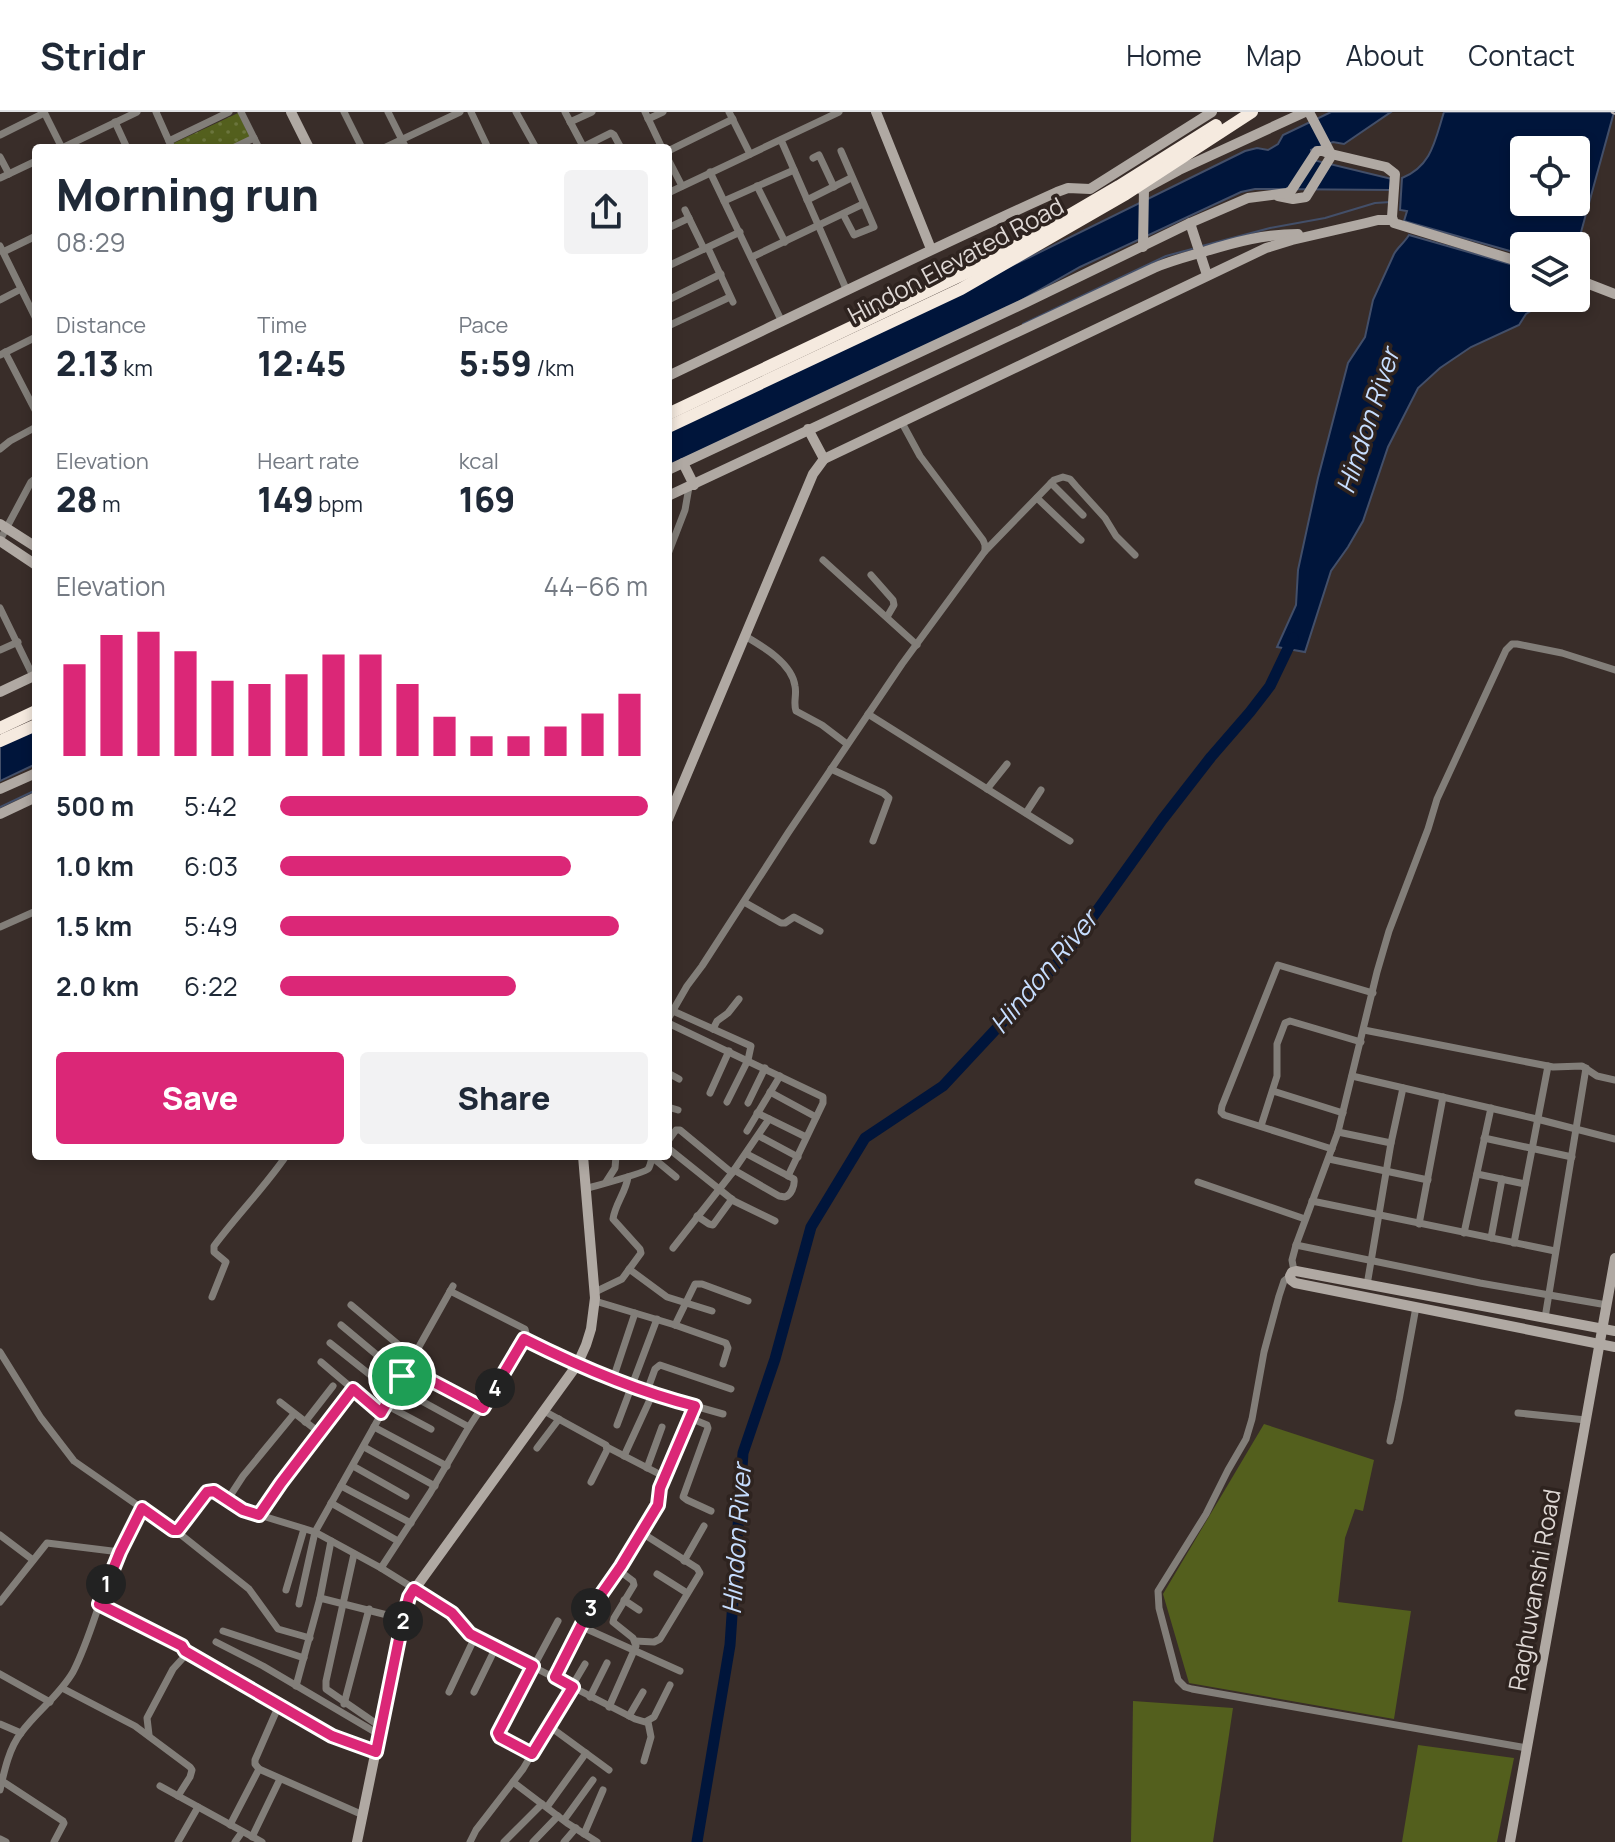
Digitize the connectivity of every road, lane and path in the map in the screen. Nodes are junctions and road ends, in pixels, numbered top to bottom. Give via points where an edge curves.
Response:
1 (137, 112) edge
2 (156, 112) edge
3 (229, 112) edge
4 (241, 112) edge
5 (344, 112) edge
6 (388, 112) edge
7 (435, 112) edge
8 (460, 112) edge
9 (471, 112) edge
10 (516, 112) edge
11 (565, 112) edge
12 (592, 112) edge
13 (663, 112) edge
14 (839, 112) edge
15 (876, 112) edge
16 (1212, 112) edge
17 (1236, 112) edge
18 (1252, 112) edge
19 (44, 113) edge
20 (294, 113) edge
21 (828, 114) edge
22 (1309, 114) edge
23 (646, 116) edge
24 (731, 116) edge
25 (440, 121) junction
26 (115, 122) junction
27 (570, 122) junction
28 (1187, 127) junction
29 (0, 135) edge
30 (254, 138) junction
31 (402, 139) junction
32 (781, 140) junction
33 (60, 144) edge
34 (70, 144) edge
35 (125, 144) edge
36 (170, 144) edge
37 (241, 144) edge
38 (257, 144) edge
39 (307, 144) edge
40 (360, 144) edge
41 (392, 144) edge
42 (404, 144) edge
43 (486, 144) edge
44 (534, 144) edge
45 (582, 144) edge
46 (590, 144) edge
47 (619, 144) edge
48 (660, 144) edge
49 (672, 149) edge
50 (841, 151) dead end
51 (750, 154) junction
52 (1329, 155) junction
53 (0, 157) edge
54 (813, 158) dead end
55 (1205, 158) junction
56 (32, 163) edge
57 (672, 167) edge
58 (794, 170) junction
59 (710, 172) junction
60 (9, 174) junction
61 (0, 178) edge
62 (851, 178) junction
63 (682, 186) junction
64 (757, 186) junction
65 (834, 187) junction
66 (1090, 189) junction
67 (672, 191) edge
68 (1144, 191) junction
69 (1274, 196) junction
70 (807, 200) junction
71 (724, 201) junction
72 (863, 204) junction
73 (685, 210) dead end
74 (843, 214) junction
75 (1393, 216) junction
76 (689, 218) junction
77 (672, 226) edge
78 (819, 226) junction
79 (1191, 228) junction
80 (740, 232) junction
81 (1312, 235) junction
82 (32, 237) edge
83 (785, 242) junction
84 (1143, 244) junction
85 (706, 248) junction
86 (1, 249) edge
87 (931, 249) junction
88 (1200, 252) junction
89 (752, 257) junction
90 (1510, 259) edge
91 (672, 261) edge
92 (721, 274) junction
93 (1207, 275) junction
94 (1590, 284) edge
95 (21, 289) junction
96 (847, 291) junction
97 (1615, 294) edge
98 (672, 298) edge
99 (0, 300) edge
100 (32, 311) edge
101 (782, 322) junction
102 (672, 324) edge
103 (32, 339) edge
104 (3, 354) edge
105 (672, 374) edge
106 (32, 405) edge
107 (672, 412) edge
108 (901, 421) junction
109 (672, 425) edge
110 (32, 429) edge
111 (808, 429) junction
112 (0, 449) edge
113 (824, 459) junction
114 (672, 471) edge
115 (689, 477) junction
116 (32, 481) edge
117 (1051, 483) junction
118 (672, 492) edge
119 (1037, 498) junction
120 (1083, 515) dead end
121 (4, 526) edge
122 (0, 540) edge
123 (1081, 540) dead end
124 (32, 544) edge
125 (672, 544) edge
126 (985, 551) junction
127 (1135, 555) dead end
128 (823, 560) dead end
129 (32, 562) edge
130 (871, 575) dead end
131 (0, 608) edge
132 (887, 617) junction
133 (745, 636) junction
134 (18, 642) junction
135 (917, 645) junction
136 (0, 650) edge
137 (32, 669) edge
138 (1615, 670) edge
139 (32, 676) edge
140 (0, 692) edge
141 (32, 713) edge
142 (868, 714) junction
143 (32, 727) edge
144 (0, 728) edge
145 (0, 741) edge
146 (847, 744) junction
147 (1007, 764) dead end
148 (831, 769) junction
149 (32, 775) edge
150 (0, 789) edge
151 (987, 789) junction
152 (1041, 790) dead end
153 (32, 799) edge
154 (672, 809) edge
155 (1026, 813) junction
156 (0, 814) edge
157 (873, 841) dead end
158 (1070, 841) dead end
159 (744, 902) junction
160 (32, 913) edge
161 (0, 927) edge
162 (820, 931) dead end
163 (1373, 993) junction
164 (739, 999) dead end
165 (672, 1014) edge
166 (672, 1019) edge
167 (672, 1019) edge
168 (713, 1029) junction
169 (1364, 1030) junction
170 (1361, 1042) junction
171 (729, 1051) junction
172 (748, 1060) junction
173 (1548, 1066) junction
174 (765, 1068) junction
175 (1586, 1068) junction
176 (672, 1075) edge
177 (780, 1076) junction
178 (1352, 1076) junction
179 (679, 1079) dead end
180 (1615, 1080) edge
181 (1403, 1088) junction
182 (1273, 1091) junction
183 (770, 1092) junction
184 (710, 1093) dead end
185 (1443, 1097) junction
186 (727, 1102) dead end
187 (748, 1103) dead end
188 (672, 1108) edge
189 (1491, 1108) junction
190 (678, 1110) dead end
191 (757, 1113) junction
192 (1343, 1113) junction
193 (816, 1117) junction
194 (769, 1119) junction
195 (1537, 1119) junction
196 (1261, 1126) junction
197 (1577, 1130) junction
198 (747, 1131) dead end
199 (1338, 1132) junction
200 (672, 1135) edge
201 (759, 1136) junction
202 (806, 1137) junction
203 (1484, 1138) junction
204 (1615, 1139) edge
205 (1391, 1143) junction
206 (1532, 1148) junction
207 (1332, 1149) junction
208 (672, 1151) edge
209 (747, 1154) junction
210 (798, 1157) junction
211 (1572, 1157) junction
212 (1329, 1159) junction
213 (283, 1160) edge
214 (583, 1160) edge
215 (616, 1160) edge
216 (651, 1160) edge
217 (656, 1160) edge
218 (733, 1172) junction
219 (1386, 1172) junction
220 (1477, 1174) junction
221 (788, 1176) junction
222 (628, 1177) junction
223 (676, 1177) dead end
224 (1502, 1179) junction
225 (1428, 1180) junction
226 (606, 1182) junction
227 (1198, 1182) dead end
228 (1525, 1184) junction
229 (585, 1189) junction
230 (719, 1190) junction
231 (732, 1199) junction
232 (1312, 1201) junction
233 (1379, 1215) junction
234 (697, 1216) junction
235 (1305, 1219) junction
236 (775, 1221) dead end
237 (1419, 1224) junction
238 (1464, 1233) junction
239 (1491, 1238) junction
240 (1514, 1243) junction
241 (1296, 1245) junction
242 (673, 1248) dead end
243 (1555, 1251) junction
244 (1615, 1258) edge
245 (1371, 1260) junction
246 (629, 1269) junction
247 (1292, 1273) junction
248 (1367, 1285) junction
249 (1548, 1295) junction
250 (212, 1297) dead end
251 (595, 1297) junction
252 (748, 1301) dead end
253 (684, 1303) junction
254 (351, 1305) dead end
255 (1607, 1305) junction
256 (1416, 1307) junction
257 (712, 1311) dead end
258 (635, 1313) junction
259 (1545, 1318) junction
260 (657, 1319) junction
261 (341, 1325) dead end
262 (675, 1325) junction
263 (1603, 1328) junction
264 (1615, 1331) edge
265 (524, 1339) junction
266 (330, 1343) dead end
267 (1600, 1344) junction
268 (1615, 1347) edge
269 (0, 1352) edge
270 (413, 1357) junction
271 (321, 1362) dead end
272 (723, 1364) dead end
273 (577, 1365) junction
274 (407, 1368) junction
275 (402, 1376) junction
276 (613, 1379) junction
277 (333, 1386) dead end
278 (632, 1386) junction
279 (353, 1389) junction
280 (731, 1389) dead end
281 (394, 1390) junction
282 (650, 1392) junction
283 (280, 1402) dead end
284 (386, 1405) junction
285 (695, 1406) junction
286 (483, 1408) junction
287 (544, 1411) junction
288 (381, 1413) junction
289 (1518, 1413) dead end
290 (294, 1414) junction
291 (723, 1414) dead end
292 (690, 1418) junction
293 (559, 1419) junction
294 (1586, 1420) junction
295 (305, 1422) junction
296 (617, 1425) dead end
297 (374, 1427) junction
298 (469, 1427) junction
299 (662, 1427) dead end
300 (431, 1429) dead end
301 (320, 1433) junction
302 (1390, 1441) dead end
303 (364, 1447) junction
304 (607, 1447) junction
305 (537, 1448) dead end
306 (624, 1456) junction
307 (353, 1466) junction
308 (447, 1466) junction
309 (647, 1468) junction
310 (665, 1477) junction
311 (591, 1482) dead end
312 (341, 1486) junction
313 (435, 1486) junction
314 (406, 1496) dead end
315 (228, 1499) junction
316 (331, 1503) junction
317 (142, 1508) junction
318 (711, 1511) dead end
319 (259, 1515) junction
320 (411, 1523) junction
321 (704, 1526) dead end
322 (304, 1529) junction
323 (175, 1530) junction
324 (315, 1532) junction
325 (642, 1533) junction
326 (0, 1535) edge
327 (331, 1541) junction
328 (398, 1541) junction
329 (120, 1552) junction
330 (354, 1554) junction
331 (33, 1560) junction
332 (684, 1561) junction
333 (621, 1566) junction
334 (381, 1568) junction
335 (657, 1574) dead end
336 (414, 1589) junction
337 (286, 1590) dead end
338 (687, 1593) junction
339 (320, 1598) junction
340 (624, 1600) junction
341 (0, 1602) edge
342 (344, 1603) junction
343 (99, 1604) junction
344 (299, 1604) dead end
345 (369, 1609) junction
346 (639, 1610) dead end
347 (403, 1619) junction
348 (558, 1621) dead end
349 (580, 1626) junction
350 (223, 1631) dead end
351 (475, 1637) junction
352 (310, 1638) junction
353 (635, 1641) junction
354 (216, 1642) dead end
355 (496, 1647) junction
356 (185, 1651) junction
357 (635, 1652) junction
358 (304, 1658) junction
359 (607, 1663) dead end
360 (585, 1664) dead end
361 (533, 1666) junction
362 (680, 1671) dead end
363 (0, 1674) edge
364 (555, 1677) junction
365 (670, 1685) dead end
366 (296, 1686) junction
367 (573, 1687) junction
368 (62, 1688) junction
369 (449, 1692) dead end
370 (474, 1692) dead end
371 (643, 1692) dead end
372 (590, 1697) junction
373 (50, 1702) junction
374 (345, 1702) junction
375 (279, 1705) junction
376 (609, 1707) junction
377 (338, 1711) junction
378 (629, 1716) junction
379 (648, 1722) junction
380 (0, 1724) edge
381 (549, 1726) junction
382 (380, 1731) junction
383 (21, 1733) junction
384 (149, 1735) junction
385 (1527, 1748) junction
386 (376, 1752) junction
387 (586, 1753) junction
388 (532, 1754) junction
389 (644, 1761) dead end
390 (259, 1769) junction
391 (609, 1770) dead end
392 (280, 1779) junction
393 (593, 1780) dead end
394 (513, 1782) junction
395 (1, 1786) edge
396 (160, 1786) dead end
397 (603, 1790) dead end
398 (178, 1796) junction
399 (545, 1806) junction
400 (198, 1807) junction
401 (363, 1815) junction
402 (561, 1818) junction
403 (230, 1825) junction
404 (576, 1828) junction
405 (242, 1832) junction
406 (584, 1834) junction
407 (252, 1837) junction
408 (0, 1839) edge
409 (6, 1842) edge
410 (54, 1842) edge
411 (178, 1842) edge
412 (235, 1842) edge
413 (262, 1842) edge
414 (357, 1842) edge
415 (470, 1842) edge
416 (504, 1842) edge
417 (533, 1842) edge
418 (564, 1842) edge
419 (597, 1842) edge
420 (1510, 1842) edge

1 - 26 street
2 - 36 street
3 - 36 street
4 - 30 street
5 - 40 street
6 - 31 street
7 - 25 street
8 - 25 street
9 - 43 street
10 - 44 street
11 - 27 street
12 - 27 street
13 - 23 street
14 - 21 street
15 - 87 street
16 - 28 street
17 - 107 highway, Hindon Elevated Road via 989,262
18 - 109 highway, Hindon Elevated Road via 1126,194 961,289
19 - 29 street
19 - 33 street
20 - 39 street
21 - 32 street
22 - 52 street
22 - 55 street
23 - 48 street
24 - 49 street
24 - 51 street
25 - 31 street
26 - 34 street
26 - 35 street
27 - 45 street
28 - 55 street
28 - 66 street
30 - 37 street
30 - 38 street
31 - 41 street
31 - 42 street
32 - 51 street
32 - 58 street
46 - 47 street via 611,133
50 - 62 street
51 - 59 street
52 - 69 street via 1315,152 1291,191
52 - 69 street via 1303,198
52 - 75 street via 1386,167 1395,174
53 - 60 street
54 - 65 street via 819,155
55 - 68 street
56 - 60 street
57 - 63 street
58 - 64 street
58 - 70 street
59 - 63 street
59 - 71 street
60 - 61 street
62 - 65 street
62 - 72 street
63 - 67 street
64 - 71 street
64 - 83 street
65 - 70 street
66 - 68 street via 1115,206
66 - 87 street via 1057,192
68 - 84 street
69 - 79 street via 1248,198
70 - 78 street
71 - 80 street
72 - 74 street
72 - 74 street via 872,229 854,235
73 - 76 street
74 - 78 street
75 - 81 street
75 - 90 street via 1399,226
76 - 77 street
76 - 85 street
78 - 83 street
78 - 96 street
79 - 84 street
79 - 88 street
80 - 85 street
80 - 89 street
81 - 88 street via 1267,235
81 - 93 street via 1266,248
82 - 86 street
83 - 89 street
84 - 115 street
85 - 91 street
85 - 92 street
86 - 95 street
87 - 96 street
88 - 93 street
88 - 111 street via 1141,273
89 - 101 street
92 - 98 street
92 - 102 street via 732,300
93 - 108 street
94 - 97 street
95 - 99 street
95 - 100 street
96 - 101 street
101 - 105 street
103 - 104 street
104 - 106 street
108 - 113 street
108 - 126 street via 920,456 983,540
110 - 112 street
111 - 113 street
111 - 115 street
113 - 133 street
114 - 115 street
115 - 118 street
115 - 125 street via 685,510
116 - 121 street
117 - 119 street
117 - 120 street
117 - 127 street via 1070,479
119 - 123 street
119 - 126 street
121 - 122 street
121 - 124 street
122 - 129 street
126 - 135 street
128 - 132 street
130 - 132 street via 893,600
131 - 134 street
132 - 135 street
133 - 146 street via 768,650 790,675 796,711
133 - 154 street
134 - 136 street
134 - 137 street
135 - 142 street
138 - 163 street via 1562,653 1509,646 1437,799 1389,931
139 - 140 street
141 - 144 highway
142 - 146 street
142 - 151 street
143 - 145 highway
146 - 148 street
147 - 151 street
148 - 157 street via 889,798
148 - 159 street
149 - 150 street
151 - 155 street
152 - 155 street
153 - 156 street
155 - 158 street
159 - 162 street via 781,923 794,917
159 - 165 street
160 - 161 street
163 - 169 street
163 - 196 street via 1277,966 1221,1109 1224,1115
164 - 168 street
166 - 168 street
167 - 171 street
168 - 172 street via 750,1045
169 - 170 street
169 - 173 street
170 - 178 street
170 - 182 street via 1286,1021 1278,1041
171 - 172 street
171 - 184 street
172 - 174 street
172 - 186 street
173 - 175 street
173 - 195 street
174 - 177 street
174 - 187 street
175 - 180 street
175 - 197 street
176 - 179 street
177 - 183 street
177 - 193 street via 823,1097
178 - 181 street
178 - 192 street
181 - 185 street
181 - 205 street
182 - 192 street
182 - 196 street
183 - 191 street
183 - 193 street
185 - 189 street
185 - 225 street
188 - 190 street
189 - 195 street
189 - 203 street
191 - 194 street
191 - 198 street
192 - 199 street
193 - 202 street
194 - 201 street
194 - 202 street
195 - 197 street
195 - 206 street
196 - 207 street
197 - 204 street
197 - 211 street
199 - 205 street
199 - 207 street
200 - 218 street via 680,1130
201 - 209 street
201 - 210 street
202 - 210 street
203 - 206 street
203 - 220 street
205 - 219 street
206 - 211 street
206 - 228 street
207 - 212 street
208 - 230 street
209 - 218 street
209 - 221 street
210 - 221 street
211 - 243 street
212 - 219 street
212 - 232 street
213 - 250 street via 214,1246 226,1262
214 - 229 street
215 - 226 street
216 - 222 street via 647,1170
217 - 223 street
218 - 221 street via 785,1197 794,1184
218 - 230 street
219 - 225 street
219 - 233 street
220 - 224 street
220 - 238 street
222 - 226 street
222 - 246 street via 613,1217 641,1251
224 - 228 street
224 - 239 street
225 - 237 street
226 - 229 street
227 - 235 street
228 - 240 street
229 - 251 street
230 - 231 street
230 - 234 street
231 - 234 street via 713,1225
231 - 236 street
232 - 233 street
232 - 235 street
233 - 237 street
233 - 245 street
234 - 242 street
235 - 241 street
237 - 238 street
238 - 239 street
239 - 240 street
240 - 243 street
241 - 245 street
241 - 247 street
243 - 249 street
244 - 255 street, Raghuvanshi Road
245 - 248 street
245 - 249 street
246 - 251 street
246 - 253 street
247 - 248 street
247 - 256 street via 1295,1283
247 - 385 street via 1279,1296 1246,1439 1158,1591 1178,1680 1185,1687 1215,1694
248 - 259 street
249 - 255 street
249 - 259 street
251 - 258 street
251 - 273 street via 591,1329
252 - 253 street via 697,1283
253 - 257 street
253 - 262 street
254 - 270 street
255 - 263 street, Raghuvanshi Road
256 - 267 street
256 - 302 street
258 - 260 street
258 - 276 street
259 - 263 street
260 - 262 street
260 - 278 street
261 - 275 street
262 - 272 street via 726,1343
263 - 264 street
263 - 267 street, Raghuvanshi Road
265 - 270 street via 525,1329 451,1288
265 - 273 street
265 - 286 street
266 - 281 street
267 - 268 street
267 - 294 street, Raghuvanshi Road
269 - 317 street via 74,1461
270 - 274 street
271 - 279 street
273 - 276 street
273 - 287 street
274 - 275 street
274 - 286 street
275 - 281 street
276 - 278 street
277 - 295 street
278 - 282 street
278 - 296 street
279 - 288 street
279 - 301 street
280 - 282 street via 660,1365
281 - 284 street
281 - 298 street
282 - 285 street
282 - 306 street
283 - 290 street
284 - 288 street
284 - 300 street
285 - 291 street
285 - 292 street
286 - 298 street
287 - 293 street
287 - 336 street
288 - 297 street
289 - 294 street
290 - 295 street
290 - 315 street
292 - 310 street
292 - 318 street via 708,1428 683,1497
293 - 304 street
293 - 305 street
294 - 385 street, Raghuvanshi Road
295 - 301 street
297 - 303 street
297 - 308 street
298 - 308 street
299 - 309 street
301 - 319 street
303 - 307 street
303 - 313 street
304 - 306 street
304 - 311 street
306 - 309 street
307 - 312 street
307 - 314 street
308 - 313 street
309 - 310 street
310 - 325 street via 658,1505
312 - 316 street
312 - 320 street
313 - 320 street
315 - 319 street
315 - 323 street via 207,1492
316 - 324 street
316 - 328 street
317 - 323 street
317 - 329 street
319 - 322 street
320 - 328 street
321 - 332 street
322 - 324 street
322 - 337 street
323 - 352 street via 249,1589 278,1629
324 - 327 street
324 - 344 street
325 - 332 street
325 - 333 street
326 - 331 street
327 - 330 street
327 - 339 street
328 - 334 street
329 - 331 street via 51,1542
329 - 343 street
330 - 334 street
330 - 342 street
331 - 341 street
332 - 338 street via 700,1573
333 - 340 street via 634,1583
333 - 349 street
334 - 336 street
335 - 338 street
336 - 347 street
336 - 351 street via 447,1609
338 - 353 street via 660,1639
339 - 342 street
339 - 352 street
340 - 346 street
340 - 353 street via 613,1622
342 - 345 street
342 - 374 street via 325,1684 329,1693
343 - 356 street
343 - 368 street via 83,1651
345 - 347 street
345 - 374 street
347 - 382 street
348 - 361 street
349 - 357 street
349 - 364 street
350 - 358 street
351 - 355 street
351 - 369 street
352 - 358 street
353 - 357 street
354 - 366 street
355 - 361 street
355 - 370 street
356 - 375 street
356 - 384 street via 147,1718
357 - 362 street
357 - 376 street
358 - 366 street
359 - 372 street
360 - 367 street
361 - 364 street
361 - 388 street via 498,1733
363 - 373 street
364 - 367 street
365 - 379 street
366 - 377 street
367 - 372 street
367 - 381 street
368 - 373 street
368 - 384 street
371 - 378 street
372 - 376 street
373 - 383 street
374 - 377 street
374 - 382 street
375 - 386 street via 332,1736
375 - 390 street via 255,1760
376 - 378 street
377 - 382 street
378 - 379 street
379 - 389 street via 651,1737
380 - 383 street
381 - 387 street
381 - 388 street
382 - 386 street
383 - 395 street
384 - 398 street via 192,1770
385 - 420 street, Raghuvanshi Road
386 - 401 street
387 - 391 street
387 - 399 street
388 - 394 street
390 - 392 street
390 - 403 street
392 - 401 street
392 - 407 street
393 - 402 street
394 - 399 street
394 - 415 street
395 - 410 street via 63,1821
396 - 398 street
397 - 406 street
398 - 400 street
399 - 402 street
399 - 416 street
400 - 403 street
400 - 411 street
401 - 414 street
402 - 404 street
402 - 417 street
403 - 405 street
404 - 406 street
404 - 418 street
405 - 407 street
405 - 412 street
406 - 419 street
407 - 413 street
408 - 409 street

